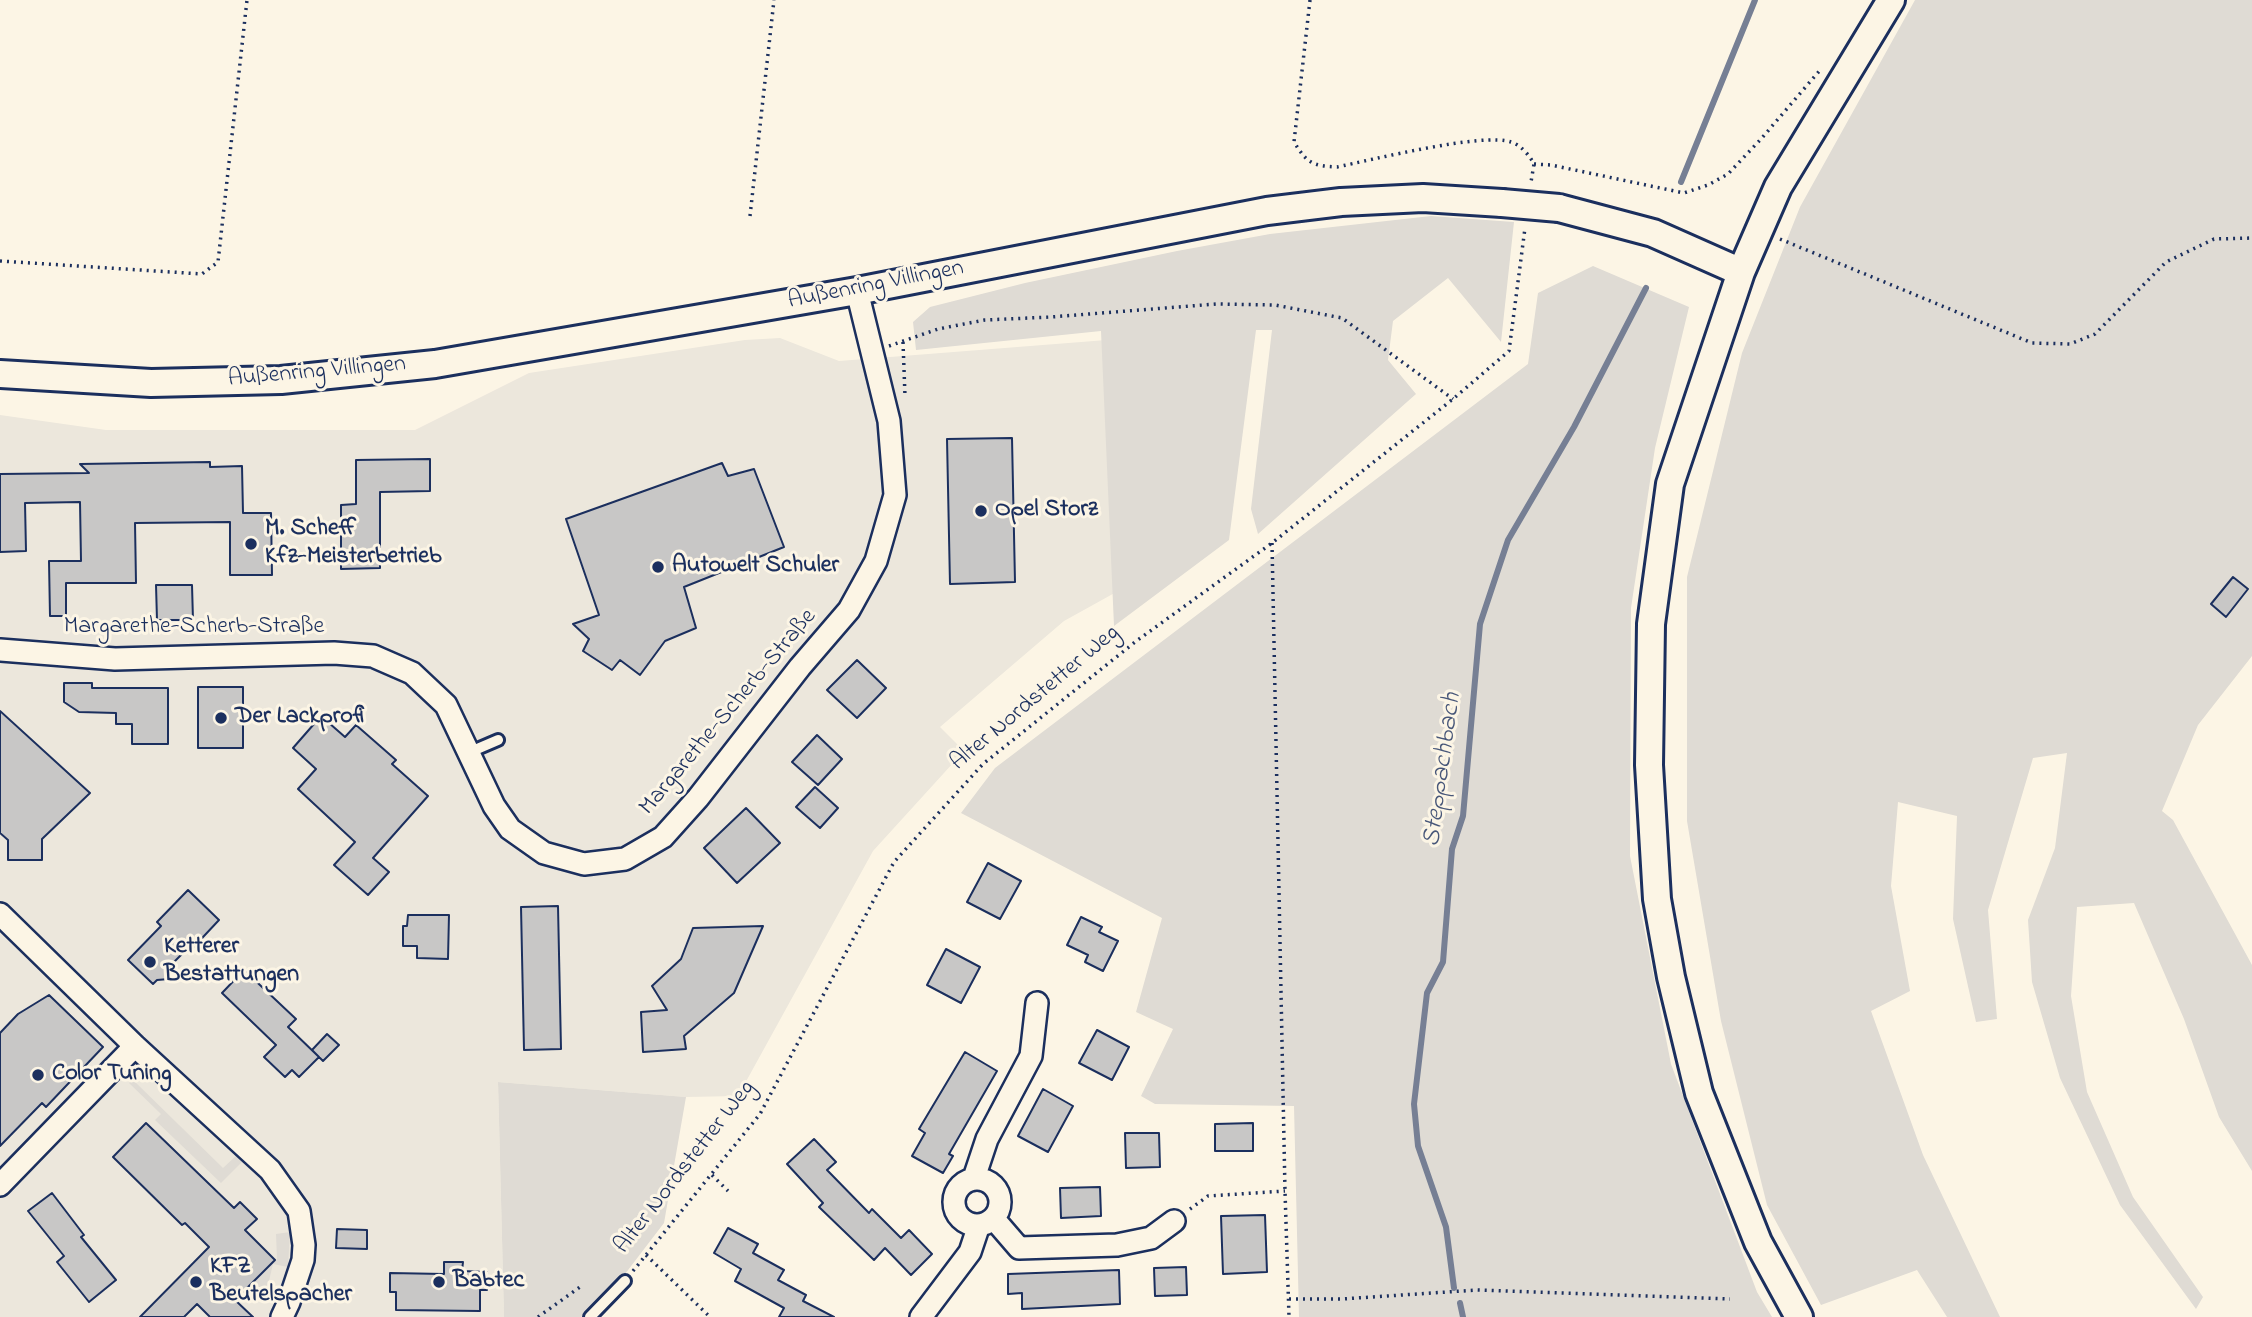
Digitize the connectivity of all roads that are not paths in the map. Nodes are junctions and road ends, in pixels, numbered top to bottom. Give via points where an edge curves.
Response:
1 (1891, 0) edge
2 (1741, 272) junction
3 (857, 291) junction
4 (0, 374) edge
5 (0, 650) edge
6 (498, 740) dead end
7 (470, 752) junction
8 (0, 914) edge
9 (1037, 1003) dead end
10 (135, 1046) junction
11 (974, 1178) junction
12 (0, 1185) edge
13 (1174, 1221) road end
14 (986, 1222) junction
15 (625, 1281) road end
16 (282, 1317) edge
17 (590, 1317) edge
18 (921, 1317) edge
19 (1799, 1317) edge

1 - 2 street via 1778,187
2 - 3 street, Außenring Villingen, bridge via 1653,233 1559,208 1423,198 1267,211
2 - 19 street via 1670,484 1651,624 1649,765 1657,899 1699,1093 1758,1242
3 - 4 street, Außenring Villingen via 435,363 293,379 150,383
3 - 7 street, Margarethe-Scherb-Straße via 890,421 895,495 876,561 849,610 698,798 663,837 625,859 584,864 544,853 509,829
5 - 7 street, Margarethe-Scherb-Straße via 115,659 373,656 412,673 446,705
6 - 7 lane
8 - 10 street
9 - 11 street via 1031,1056 987,1139
10 - 12 street
10 - 16 street via 270,1170 299,1211 303,1261
11 - 14 street via 988,1181 999,1191 1000,1206
11 - 14 street via 960,1186 954,1200 958,1215 964,1221
13 - 14 street via 1151,1238 1117,1245 1019,1248
14 - 18 street via 970,1252
15 - 17 lane, Alter Nordstetter Weg

